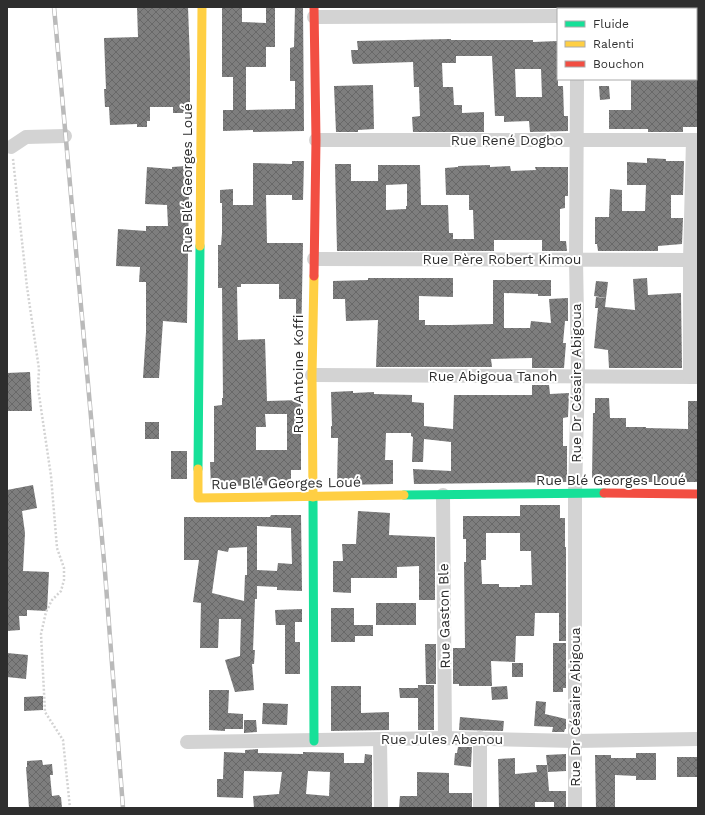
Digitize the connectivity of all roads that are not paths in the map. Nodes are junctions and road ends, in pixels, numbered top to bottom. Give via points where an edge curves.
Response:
1 (202, 7) edge
2 (314, 12) edge
3 (557, 16) edge
4 (577, 80) edge
5 (65, 136) dead end
6 (316, 140) junction
7 (577, 140) junction
8 (696, 140) edge
9 (11, 147) road end
10 (314, 259) junction
11 (576, 259) junction
12 (690, 260) junction
13 (312, 375) junction
14 (578, 376) junction
15 (694, 377) edge
16 (575, 493) junction
17 (698, 494) edge
18 (443, 495) junction
19 (313, 496) junction
20 (445, 738) junction
21 (480, 738) junction
22 (380, 739) junction
23 (698, 739) edge
24 (314, 741) junction
25 (575, 741) junction
26 (187, 742) dead end
27 (381, 808) edge
28 (480, 808) edge
29 (575, 808) edge

1 - 19 street, Rue Blé Georges Loué via 198,498
2 - 3 street
2 - 6 street, Rue Antoine Koffi
4 - 7 street, Rue Dr Césaire Abigoua
5 - 9 street via 26,137
6 - 7 street, Rue René Dogbo
6 - 10 street, Rue Antoine Koffi
7 - 8 street, Rue René Dogbo
7 - 11 street, Rue Dr Césaire Abigoua
8 - 12 street
10 - 11 street, Rue Père Robert Kimou
10 - 13 street, Rue Antoine Koffi
11 - 12 street, Rue Père Robert Kimou
11 - 14 street, Rue Dr Césaire Abigoua
12 - 15 street
13 - 14 street, Rue Abigoua Tanoh
13 - 19 street, Rue Antoine Koffi
14 - 15 street, Rue Abigoua Tanoh
14 - 16 street, Rue Dr Césaire Abigoua
16 - 17 street, Rue Blé Georges Loué
16 - 18 street, Rue Blé Georges Loué
16 - 25 street, Rue Dr Césaire Abigoua
18 - 19 street, Rue Blé Georges Loué
18 - 20 street, Rue Gaston Ble
19 - 24 street, Rue Antoine Koffi
20 - 21 street, Rue Jules Abenou
20 - 22 street, Rue Jules Abenou
21 - 25 street, Rue Jules Abenou
21 - 28 street
22 - 24 street, Rue Jules Abenou
22 - 27 street
23 - 25 street, Rue Jules Abenou
24 - 26 street, Rue Jules Abenou
25 - 29 street, Rue Dr Césaire Abigoua

